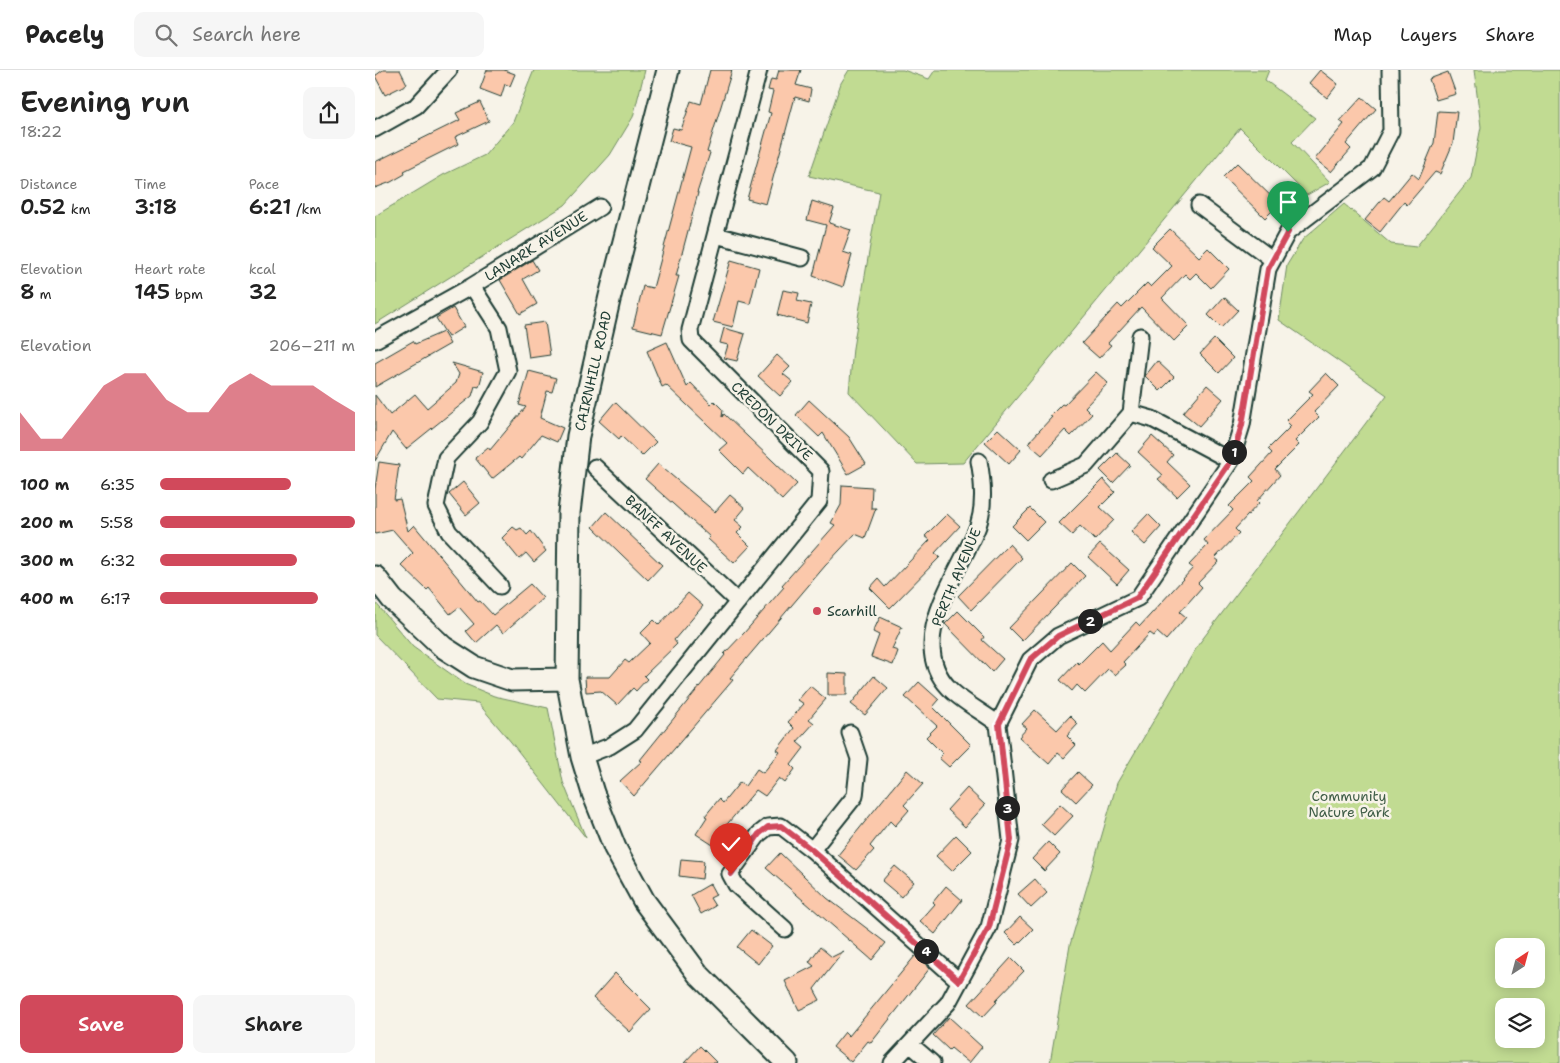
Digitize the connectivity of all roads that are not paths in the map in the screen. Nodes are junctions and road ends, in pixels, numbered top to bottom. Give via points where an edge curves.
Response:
1 (668, 70) edge
2 (759, 70) edge
3 (1390, 70) edge
4 (445, 71) edge
5 (375, 129) edge
6 (1199, 205) dead end
7 (601, 207) dead end
8 (716, 235) junction
9 (802, 258) dead end
10 (1273, 260) junction
11 (472, 286) junction
12 (1140, 336) dead end
13 (375, 340) edge
14 (1131, 413) junction
15 (979, 461) dead end
16 (1231, 461) junction
17 (595, 467) dead end
18 (1051, 480) dead end
19 (375, 578) edge
20 (500, 586) dead end
21 (738, 602) junction
22 (567, 679) junction
23 (999, 724) junction
24 (850, 733) dead end
25 (582, 757) junction
26 (812, 850) junction
27 (785, 930) dead end
28 (959, 981) junction
29 (910, 1044) junction
30 (787, 1063) edge
31 (892, 1063) edge
32 (932, 1063) edge

1 - 22 main road, CAIRNHILL ROAD via 609,296 578,436 569,513
2 - 8 street, CREDON DRIVE
3 - 10 street via 1391,131 1372,168 1288,232
4 - 5 street via 416,106
6 - 10 street
7 - 11 street, LANARK AVENUE
8 - 9 street
8 - 21 street, CREDON DRIVE via 689,330 691,340 821,471 819,501
10 - 16 street via 1268,269 1242,425
11 - 13 street, LANARK AVENUE
11 - 20 street, LANARK AVENUE via 499,328 508,371 480,422 446,458 436,506 449,532
12 - 14 street
14 - 16 street via 1152,419
14 - 18 street via 1086,465
15 - 23 street, PERTH AVENUE via 984,486 979,524 933,626 933,663 949,688
16 - 23 street via 1137,598 1058,636 1030,660
17 - 21 street, BANFF AVENUE
19 - 22 main road via 391,599 443,647 474,667 512,680
21 - 25 street, CREDON DRIVE via 635,730 610,746
22 - 25 main road, CAIRNHILL ROAD
23 - 28 street via 1011,840 989,927
24 - 26 street via 859,759 855,796
25 - 30 main road, CAIRNHILL ROAD via 615,848 644,902 698,974
26 - 27 street via 781,826 768,827 759,834 731,874 736,885
26 - 28 street
28 - 29 street via 947,1003
29 - 31 street
29 - 32 street

